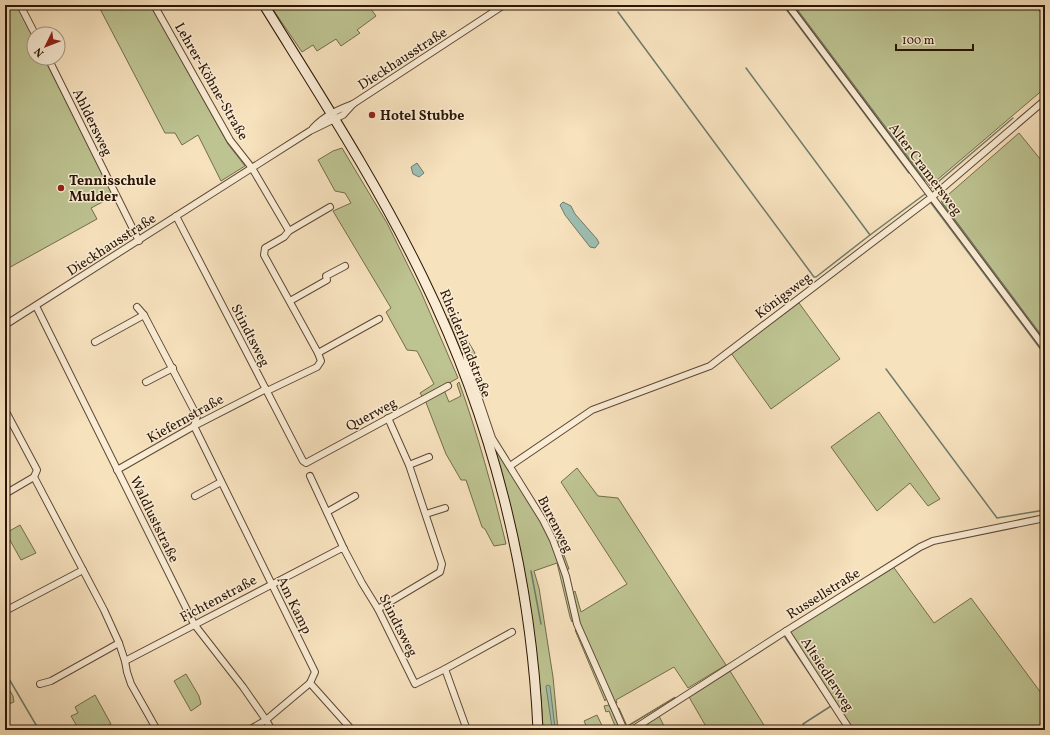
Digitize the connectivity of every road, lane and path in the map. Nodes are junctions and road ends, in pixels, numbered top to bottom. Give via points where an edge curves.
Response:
1 (20, 5) edge
2 (154, 5) edge
3 (264, 5) edge
4 (504, 5) edge
5 (788, 5) edge
6 (31, 26) edge
7 (52, 66) edge
8 (1045, 100) edge
9 (332, 117) junction
10 (252, 168) junction
11 (932, 197) junction
12 (330, 208) dead end
13 (176, 216) junction
14 (289, 232) junction
15 (139, 241) junction
16 (345, 266) dead end
17 (290, 301) junction
18 (36, 306) junction
19 (137, 306) dead end
20 (144, 315) junction
21 (379, 319) dead end
22 (5, 325) edge
23 (95, 342) dead end
24 (1045, 348) edge
25 (318, 353) junction
26 (466, 355) dead end
27 (173, 368) junction
28 (146, 382) dead end
29 (448, 386) dead end
30 (266, 390) junction
31 (5, 410) edge
32 (7, 418) edge
33 (388, 418) junction
34 (194, 426) junction
35 (429, 457) dead end
36 (306, 463) joint
37 (409, 465) junction
38 (510, 466) junction
39 (118, 470) junction
40 (310, 476) dead end
41 (34, 477) junction
42 (221, 482) junction
43 (5, 494) edge
44 (195, 496) dead end
45 (355, 496) dead end
46 (445, 508) dead end
47 (327, 512) junction
48 (426, 514) junction
49 (1045, 518) edge
50 (344, 549) junction
51 (82, 570) junction
52 (271, 584) junction
53 (6, 609) edge
54 (378, 609) junction
55 (194, 624) junction
56 (786, 630) junction
57 (512, 632) dead end
58 (119, 643) junction
59 (125, 661) junction
60 (445, 669) junction
61 (310, 683) junction
62 (40, 684) dead end
63 (266, 720) junction
64 (157, 730) edge
65 (249, 730) edge
66 (272, 730) edge
67 (352, 730) edge
68 (467, 730) edge
69 (538, 730) edge
70 (624, 730) edge
71 (632, 730) edge
72 (850, 730) edge

1 - 6 street
2 - 10 street, Lehrer-Köhne-Straße via 230,140
3 - 9 main road, Rheiderlandstraße
4 - 9 street, Dieckhausstraße via 353,104 343,115
5 - 11 street, Alter Cramersweg
7 - 15 street, Ahldersweg
8 - 11 street, Königsweg
9 - 10 street, Dieckhausstraße
9 - 69 main road, Rheiderlandstraße via 388,210 423,278 450,336 478,411 513,533 529,632
10 - 13 street, Dieckhausstraße
10 - 14 street, Lehrer-Köhne-Straße
11 - 24 street, Alter Cramersweg
11 - 38 street, Königsweg via 710,366 592,410
12 - 14 street
13 - 15 street, Dieckhausstraße
13 - 30 street, Stindtsweg
14 - 17 street via 265,248 264,254
15 - 18 street, Dieckhausstraße
16 - 17 street via 326,276 327,280
17 - 25 street
18 - 22 street, Dieckhausstraße
18 - 39 street, Waldluststraße
19 - 20 street, Am Kamp
20 - 23 street
20 - 27 street, Am Kamp
21 - 25 street
25 - 30 street, Kiefernstraße via 321,361 317,367
26 - 38 street, Burenweg via 492,438
27 - 28 street
27 - 34 street, Am Kamp via 197,416
29 - 33 street, Querweg
30 - 34 street, Kiefernstraße
30 - 36 street, Stindtsweg
31 - 32 street
32 - 41 street via 37,470
33 - 36 street, Querweg
33 - 37 street
34 - 39 street, Kiefernstraße
34 - 42 street, Am Kamp
35 - 37 street
37 - 48 street
38 - 70 street, Burenweg via 553,540 563,564 577,624
39 - 55 street, Waldluststraße
40 - 47 street, Stindtsweg
41 - 43 street
41 - 51 street
42 - 44 street
42 - 52 street, Am Kamp
45 - 47 street
46 - 48 street
47 - 50 street, Stindtsweg
48 - 54 street via 442,564 440,572
49 - 56 street, Russellstraße via 926,544
50 - 52 street, Fichtenstraße
50 - 54 street, Stindtsweg
51 - 53 street
51 - 58 street
52 - 55 street, Fichtenstraße
52 - 61 street, Am Kamp via 315,672
54 - 60 street, Stindtsweg via 415,684
55 - 59 street, Fichtenstraße
55 - 63 street, Waldluststraße
56 - 71 street, Russellstraße
56 - 72 street, Altsiedlerweg
57 - 60 street
58 - 59 street
58 - 62 street via 51,681
59 - 64 street via 131,684
60 - 68 street
61 - 63 street
61 - 67 street
63 - 65 street
63 - 66 street, Waldluststraße

